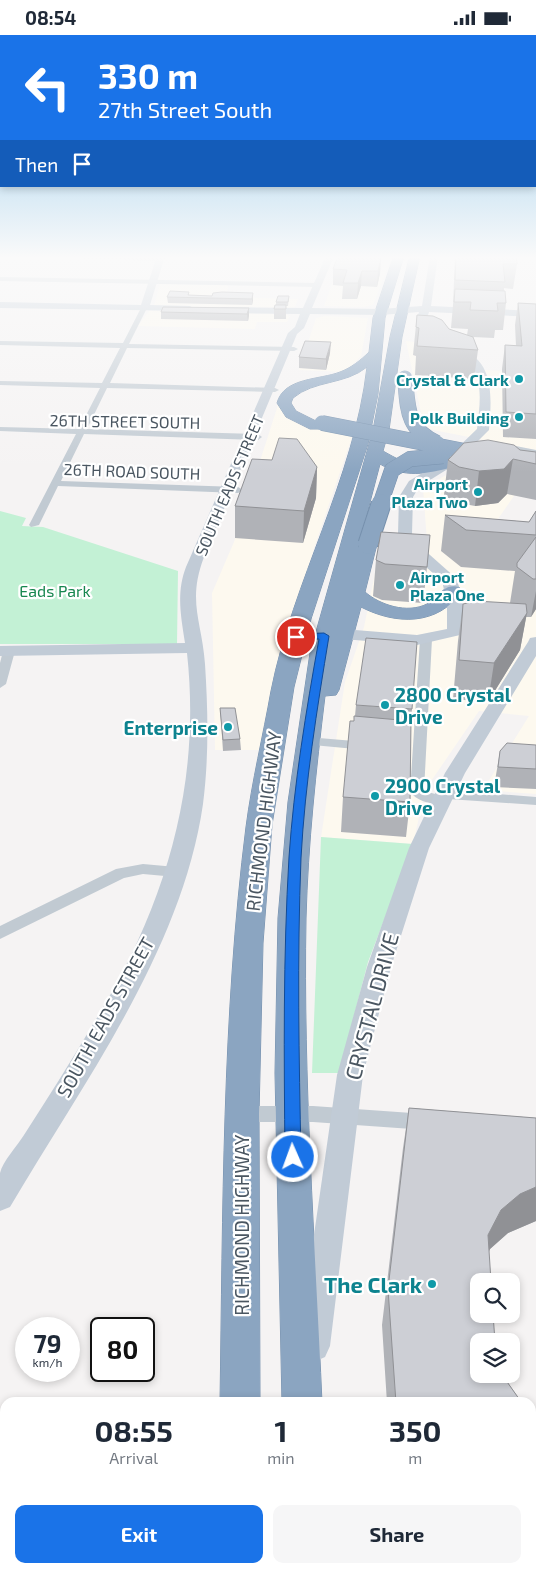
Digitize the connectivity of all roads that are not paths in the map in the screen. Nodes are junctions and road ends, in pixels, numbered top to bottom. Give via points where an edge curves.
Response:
1 (134, 328) edge
2 (299, 328) edge
3 (386, 328) edge
4 (390, 328) edge
5 (395, 328) edge
6 (422, 328) edge
7 (425, 333) edge
8 (0, 343) edge
9 (441, 343) edge
10 (124, 346) junction
11 (290, 349) junction
12 (374, 354) junction
13 (398, 373) junction
14 (0, 383) edge
15 (104, 385) junction
16 (271, 389) junction
17 (367, 417) junction
18 (318, 424) junction
19 (0, 429) edge
20 (0, 433) edge
21 (80, 433) junction
22 (254, 437) junction
23 (488, 451) junction
24 (376, 452) junction
25 (536, 453) edge
26 (453, 464) junction
27 (536, 464) edge
28 (55, 483) junction
29 (233, 490) junction
30 (34, 525) dead end
31 (452, 591) junction
32 (354, 593) junction
33 (455, 630) junction
34 (486, 630) edge
35 (321, 636) junction
36 (531, 637) edge
37 (426, 639) junction
38 (194, 648) junction
39 (4, 651) edge
40 (0, 684) edge
41 (308, 733) junction
42 (381, 747) edge
43 (443, 797) junction
44 (536, 801) edge
45 (176, 872) junction
46 (0, 933) edge
47 (292, 1113) junction
48 (242, 1114) junction
49 (346, 1116) junction
50 (440, 1123) edge
51 (0, 1198) edge
52 (240, 1397) edge
53 (303, 1397) edge
54 (304, 1397) edge

1 - 10 street
2 - 11 street, SOUTH EADS STREET via 301,333
3 - 12 highway, RICHMOND HIGHWAY
4 - 13 highway via 384,355
5 - 13 highway, RICHMOND HIGHWAY
6 - 7 street
8 - 10 street
9 - 23 street via 468,356 480,369
10 - 11 street
10 - 15 street
11 - 16 street, SOUTH EADS STREET via 285,373
12 - 17 highway, RICHMOND HIGHWAY
12 - 18 highway via 350,373 299,388 286,396 284,403 288,411
13 - 23 highway, bridge via 412,425 420,435 441,444
13 - 24 highway, RICHMOND HIGHWAY
14 - 15 street
15 - 16 street
15 - 21 street
16 - 22 street, SOUTH EADS STREET
17 - 18 highway via 352,392 305,391 295,398 295,406
17 - 35 highway, RICHMOND HIGHWAY via 350,476
18 - 23 highway
19 - 21 street, 26TH STREET SOUTH
20 - 21 street, 26TH STREET SOUTH
21 - 22 street, 26TH STREET SOUTH
21 - 28 street
22 - 29 street, SOUTH EADS STREET
23 - 25 street
23 - 26 street
23 - 27 street
23 - 32 highway, bridge via 410,459 394,467 388,475
24 - 26 highway via 387,463 402,467 424,469
24 - 35 highway, RICHMOND HIGHWAY
26 - 31 street via 420,479 407,493 404,527 412,546 446,575
28 - 29 street, 26TH ROAD SOUTH
28 - 30 street
29 - 38 street, SOUTH EADS STREET via 213,537 199,594
31 - 32 highway via 439,605 406,613 372,606
31 - 33 street
32 - 35 highway
33 - 34 street
33 - 37 street
35 - 37 street
35 - 41 highway via 327,694
35 - 48 highway, RICHMOND HIGHWAY via 274,730 259,825 249,934
36 - 43 street, CRYSTAL DRIVE
37 - 43 street via 414,750 416,792 422,797
38 - 39 street
38 - 45 street, SOUTH EADS STREET via 199,742 197,777
39 - 40 street
41 - 42 street
41 - 47 highway, RICHMOND HIGHWAY via 292,918
43 - 44 street
43 - 49 street, CRYSTAL DRIVE via 415,857 379,967 350,1075
45 - 46 street via 143,869 121,873
45 - 51 street, SOUTH EADS STREET via 154,931 122,993
47 - 48 street
47 - 49 street
47 - 53 highway, RICHMOND HIGHWAY
48 - 52 highway, RICHMOND HIGHWAY
49 - 50 street
49 - 54 street, CRYSTAL DRIVE

